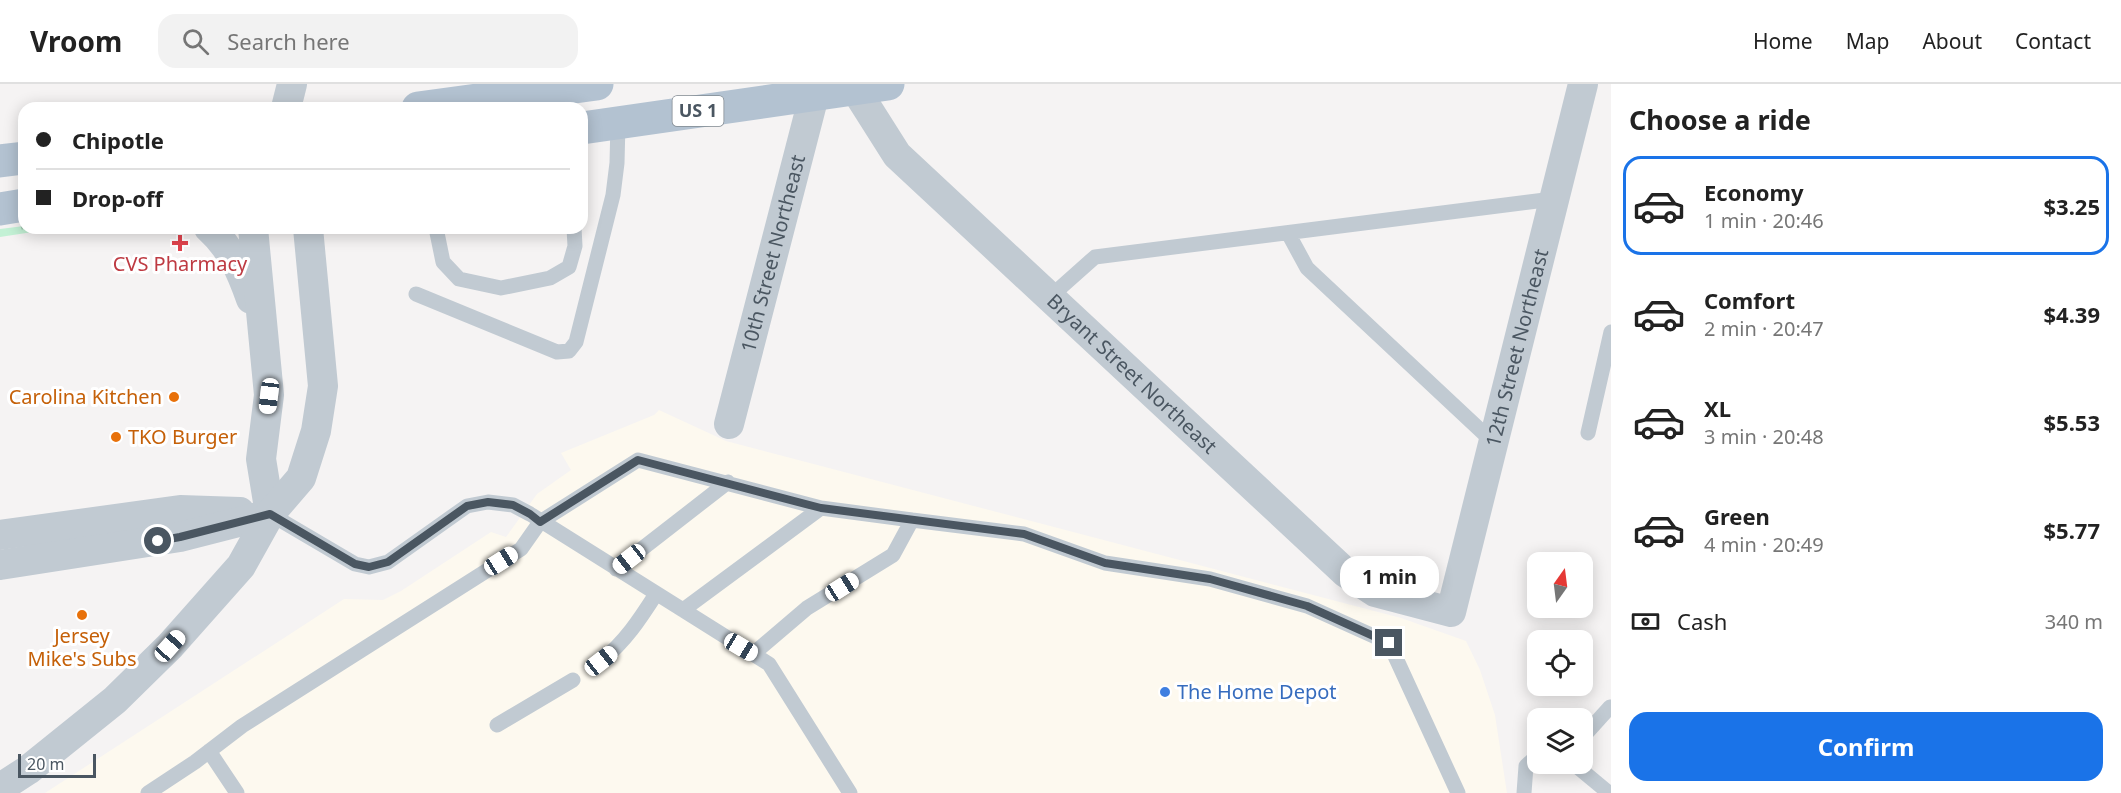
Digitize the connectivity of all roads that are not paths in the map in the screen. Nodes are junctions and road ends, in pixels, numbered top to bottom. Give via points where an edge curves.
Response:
1 (292, 84) edge
2 (597, 84) edge
3 (888, 84) edge
4 (1583, 84) edge
5 (854, 86) edge
6 (815, 89) edge
7 (288, 102) edge
8 (463, 102) edge
9 (618, 123) junction
10 (588, 127) edge
11 (18, 159) edge
12 (0, 161) edge
13 (1553, 199) junction
14 (18, 206) edge
15 (0, 209) edge
16 (1288, 233) junction
17 (216, 234) edge
18 (254, 234) edge
19 (309, 234) edge
20 (437, 234) edge
21 (574, 234) edge
22 (416, 294) dead end
23 (1050, 297) junction
24 (1611, 332) edge
25 (263, 336) junction
26 (1609, 353) edge
27 (729, 424) dead end
28 (1588, 434) dead end
29 (1493, 442) junction
30 (728, 483) junction
31 (821, 508) junction
32 (270, 514) junction
33 (912, 520) junction
34 (540, 522) junction
35 (0, 535) edge
36 (0, 565) edge
37 (616, 569) junction
38 (656, 594) junction
39 (683, 610) junction
40 (1451, 612) joint
41 (753, 654) junction
42 (601, 661) dead end
43 (573, 680) dead end
44 (1611, 708) edge
45 (497, 725) dead end
46 (1593, 726) edge
47 (209, 751) junction
48 (1527, 764) edge
49 (1586, 774) edge
50 (0, 788) edge
51 (148, 793) edge
52 (237, 793) edge
53 (850, 793) edge
54 (1458, 793) edge
55 (1524, 793) edge
56 (1609, 793) edge

1 - 7 street
2 - 8 main road
3 - 5 main road, US 1
4 - 13 street, 12th Street Northeast
5 - 6 main road, US 1
5 - 23 street, Bryant Street Northeast via 897,155
6 - 9 main road, US 1
6 - 27 street, 10th Street Northeast
9 - 10 main road, US 1
9 - 22 lane via 613,195 576,342 569,351 557,352
11 - 12 main road
13 - 16 lane
13 - 29 street, 12th Street Northeast
14 - 15 main road
16 - 23 lane via 1095,257
16 - 29 lane via 1307,268
17 - 25 street via 225,242 242,274
18 - 25 street
19 - 32 street via 323,386 316,431 301,478
20 - 21 lane via 443,262 459,279 501,288 550,278 569,267
23 - 40 street, Bryant Street Northeast via 1346,573 1375,592
24 - 26 lane
25 - 32 street via 269,396 261,459
26 - 28 lane
29 - 40 street, 12th Street Northeast
30 - 31 lane
30 - 34 lane via 638,460
30 - 37 lane
31 - 33 lane
31 - 39 lane
32 - 34 lane via 355,564 369,567 388,562 467,506 488,502 513,505
32 - 35 street via 180,510
32 - 36 street via 180,537
32 - 50 street via 241,566 170,646 115,700
33 - 41 lane via 893,555 807,608
33 - 54 lane via 1024,534 1105,563 1210,579 1307,606 1389,643
34 - 37 lane
34 - 47 lane via 520,549
37 - 38 lane
38 - 39 lane
38 - 42 lane via 631,632
39 - 41 lane
41 - 53 lane via 769,664
43 - 45 lane
44 - 46 lane
47 - 51 lane
47 - 52 lane
48 - 55 lane
49 - 56 lane

